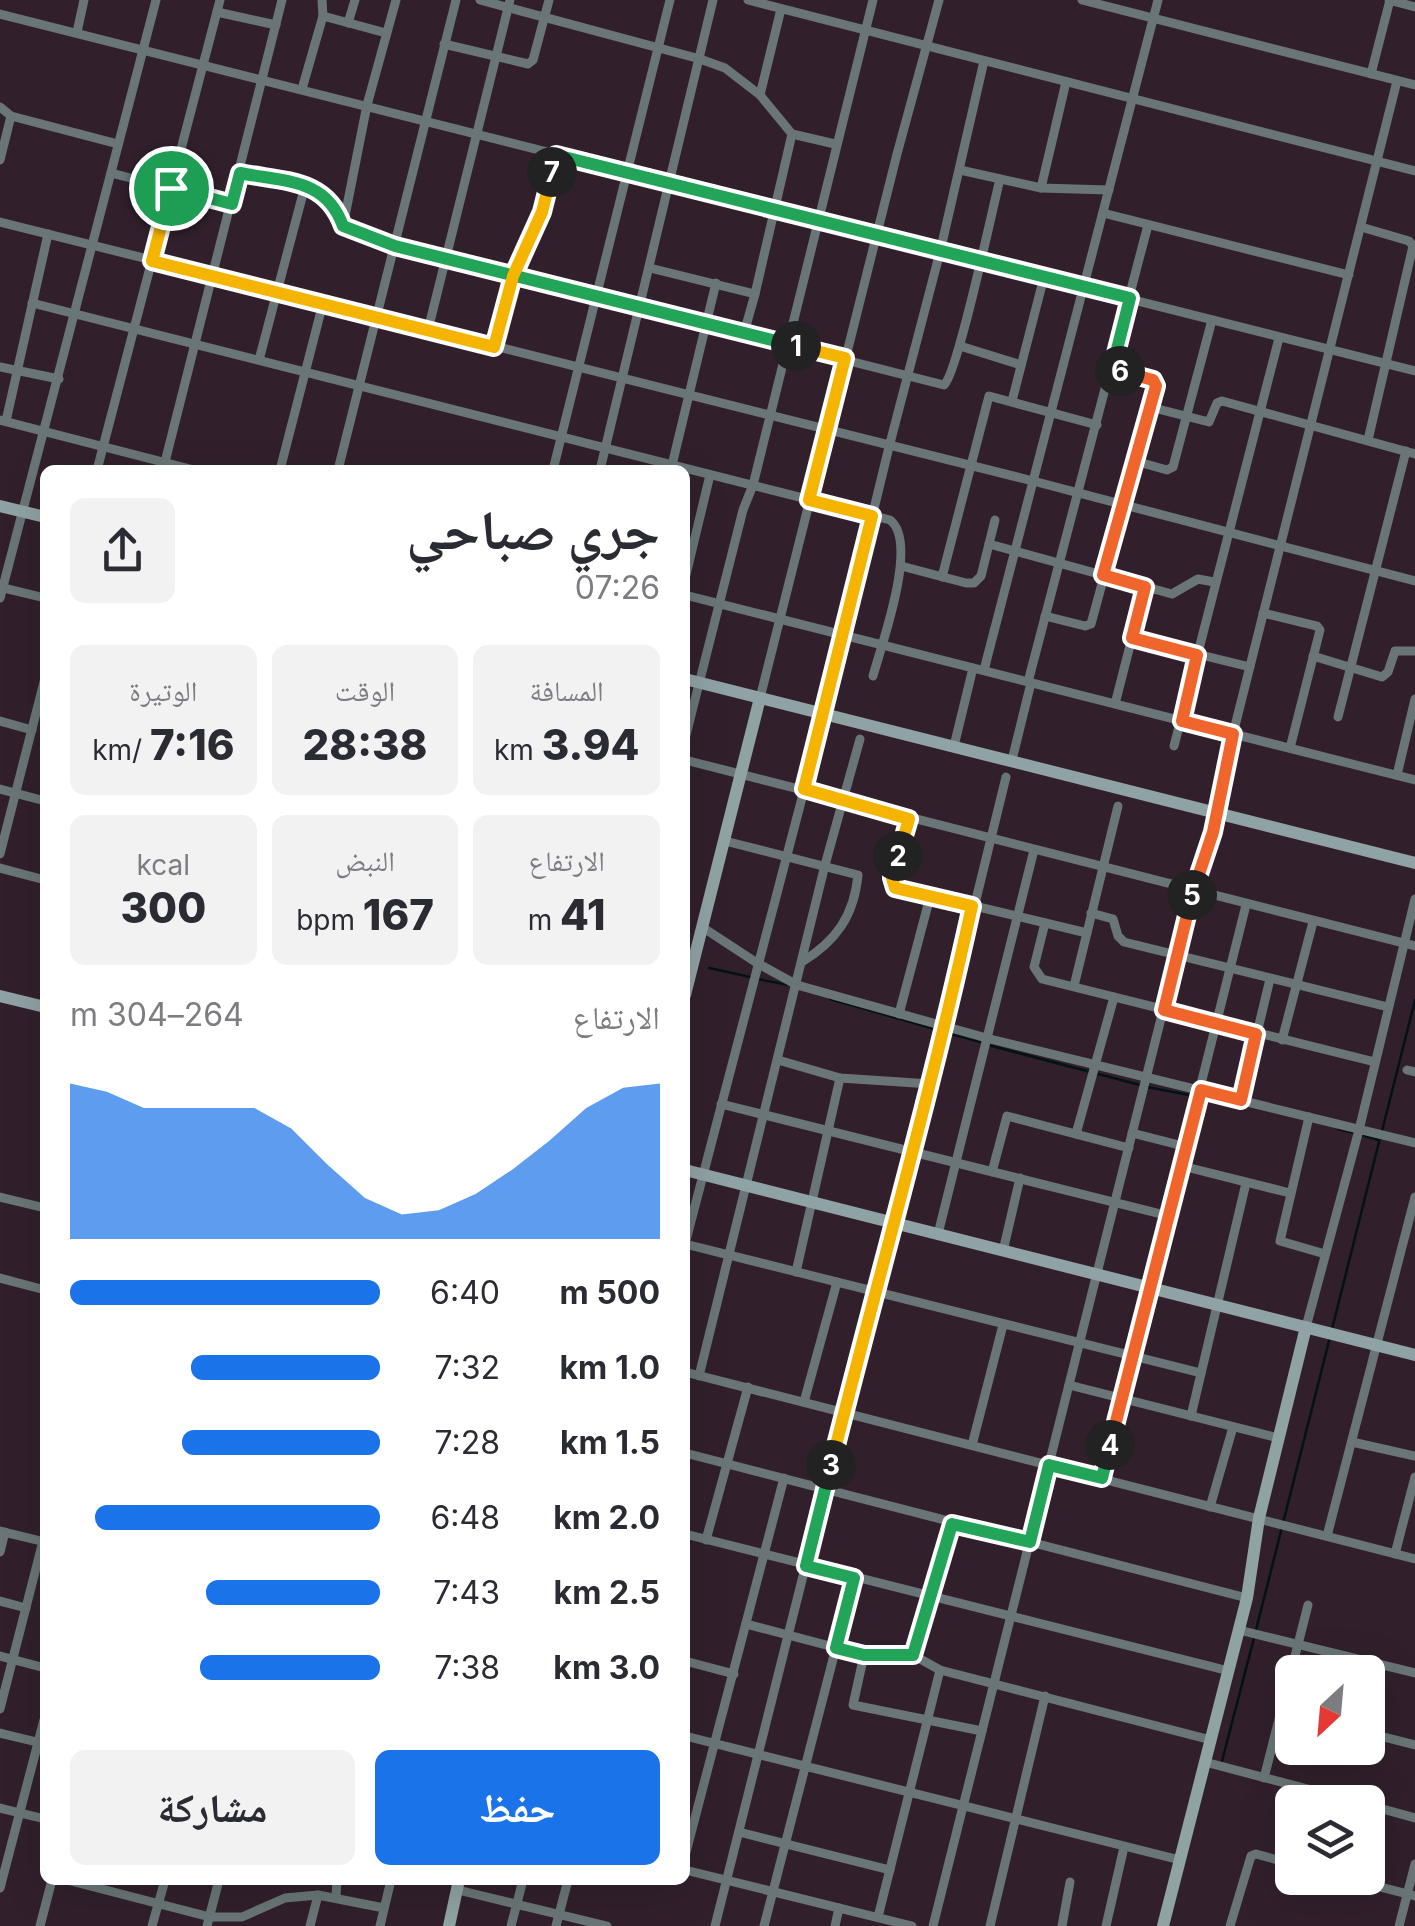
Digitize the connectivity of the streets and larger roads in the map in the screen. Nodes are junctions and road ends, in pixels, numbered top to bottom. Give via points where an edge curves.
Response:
1 (84, 0) edge
2 (156, 0) edge
3 (220, 0) edge
4 (282, 0) edge
5 (322, 0) edge
6 (355, 0) edge
7 (396, 0) edge
8 (456, 0) edge
9 (480, 0) edge
10 (550, 0) edge
11 (670, 0) edge
12 (713, 0) edge
13 (748, 0) edge
14 (872, 0) edge
15 (939, 0) edge
16 (1082, 0) edge
17 (1158, 0) edge
18 (1390, 0) edge
19 (509, 4) edge
20 (1415, 7) edge
21 (780, 9) junction
22 (217, 12) junction
23 (0, 14) edge
24 (323, 16) junction
25 (545, 17) junction
26 (1154, 18) junction
27 (348, 23) junction
28 (276, 25) junction
29 (864, 30) junction
30 (77, 32) junction
31 (386, 33) junction
32 (444, 44) junction
33 (926, 46) junction
34 (658, 48) junction
35 (144, 49) junction
36 (497, 58) junction
37 (700, 59) junction
38 (984, 62) junction
39 (204, 64) junction
40 (1372, 74) junction
41 (264, 79) junction
42 (1398, 80) junction
43 (1066, 82) junction
44 (1415, 84) edge
45 (302, 89) junction
46 (760, 95) junction
47 (1132, 100) junction
48 (368, 106) junction
49 (0, 107) edge
50 (11, 116) junction
51 (426, 120) junction
52 (479, 134) junction
53 (792, 134) junction
54 (118, 144) junction
55 (835, 144) junction
56 (556, 155) junction
57 (0, 160) edge
58 (1377, 162) junction
59 (960, 170) junction
60 (1415, 171) edge
61 (111, 173) junction
62 (240, 173) junction
63 (629, 173) junction
64 (1000, 180) junction
65 (671, 183) junction
66 (305, 186) junction
67 (171, 188) junction
68 (1041, 188) junction
69 (1109, 190) junction
70 (232, 204) junction
71 (775, 209) junction
72 (1103, 213) junction
73 (817, 219) junction
74 (0, 222) edge
75 (1148, 224) junction
76 (343, 226) junction
77 (1361, 226) junction
78 (48, 234) junction
79 (876, 234) junction
80 (92, 246) junction
81 (395, 246) junction
82 (940, 252) junction
83 (446, 259) junction
84 (979, 260) junction
85 (152, 261) junction
86 (650, 268) junction
87 (214, 275) junction
88 (1348, 275) junction
89 (513, 276) junction
90 (1044, 277) junction
91 (716, 284) junction
92 (1411, 284) edge
93 (1084, 287) junction
94 (279, 292) junction
95 (755, 294) junction
96 (596, 296) junction
97 (1130, 298) junction
98 (324, 303) junction
99 (32, 304) junction
100 (641, 307) junction
101 (76, 314) junction
102 (377, 317) junction
103 (1212, 320) junction
104 (706, 323) junction
105 (134, 328) junction
106 (428, 330) junction
107 (744, 333) junction
108 (1279, 338) junction
109 (194, 344) junction
110 (787, 344) junction
111 (960, 346) junction
112 (494, 347) junction
113 (1330, 350) junction
114 (845, 358) junction
115 (259, 360) junction
116 (1386, 364) junction
117 (1021, 365) junction
118 (0, 367) edge
119 (577, 368) junction
120 (1112, 369) junction
121 (18, 371) junction
122 (1415, 372) edge
123 (305, 373) junction
124 (908, 376) junction
125 (59, 379) junction
126 (622, 380) junction
127 (359, 387) junction
128 (688, 396) junction
129 (1012, 400) junction
130 (1150, 406) junction
131 (1260, 409) junction
132 (1052, 412) junction
133 (1187, 416) junction
134 (768, 417) junction
135 (3, 421) edge
136 (1097, 424) junction
137 (1312, 424) junction
138 (45, 432) junction
139 (826, 432) junction
140 (560, 438) junction
141 (1368, 440) junction
142 (103, 447) junction
143 (888, 448) junction
144 (605, 450) junction
145 (1411, 452) edge
146 (1135, 461) junction
147 (164, 462) junction
148 (99, 465) edge
149 (175, 465) edge
150 (281, 465) edge
151 (339, 465) edge
152 (554, 465) edge
153 (601, 465) edge
154 (672, 465) joint
155 (970, 467) junction
156 (690, 470) edge
157 (710, 475) junction
158 (1033, 482) junction
159 (753, 485) junction
160 (1078, 494) junction
161 (809, 500) junction
162 (0, 506) edge
163 (1122, 506) junction
164 (25, 512) junction
165 (40, 516) edge
166 (872, 516) junction
167 (995, 520) dead end
168 (1228, 534) junction
169 (989, 544) junction
170 (1280, 547) junction
171 (1015, 551) junction
172 (690, 558) edge
173 (1058, 562) junction
174 (901, 566) junction
175 (1376, 571) junction
176 (1103, 575) junction
177 (942, 576) junction
178 (1415, 581) edge
179 (1214, 582) junction
180 (1145, 587) junction
181 (1, 591) edge
182 (40, 597) edge
183 (690, 597) edge
184 (721, 604) junction
185 (1263, 613) junction
186 (1045, 616) junction
187 (780, 619) junction
188 (844, 635) junction
189 (1132, 638) junction
190 (881, 644) junction
191 (1415, 652) edge
192 (1197, 655) junction
193 (1313, 656) junction
194 (1250, 667) junction
195 (973, 668) junction
196 (1351, 668) junction
197 (984, 670) junction
198 (873, 676) dead end
199 (690, 679) edge
200 (700, 682) junction
201 (1030, 682) junction
202 (40, 698) edge
203 (760, 698) junction
204 (1114, 704) junction
205 (1414, 707) edge
206 (824, 714) junction
207 (1338, 717) dead end
208 (690, 720) edge
209 (1182, 721) junction
210 (0, 722) edge
211 (32, 730) junction
212 (1233, 734) junction
213 (860, 740) dead end
214 (954, 746) junction
215 (1174, 746) dead end
216 (1290, 748) junction
217 (1012, 760) junction
218 (690, 761) edge
219 (741, 772) junction
220 (1397, 775) junction
221 (1006, 778) dead end
222 (1415, 780) edge
223 (804, 789) junction
224 (0, 790) edge
225 (16, 794) junction
226 (40, 800) edge
227 (843, 800) junction
228 (1118, 806) dead end
229 (1218, 811) junction
230 (909, 819) junction
231 (989, 839) junction
232 (724, 840) junction
233 (1034, 850) junction
234 (0, 854) edge
235 (786, 856) junction
236 (1415, 863) edge
237 (825, 866) junction
238 (0, 868) edge
239 (1102, 868) junction
240 (40, 879) edge
241 (1193, 891) junction
242 (930, 897) junction
243 (1415, 899) edge
244 (1246, 904) junction
245 (972, 906) junction
246 (1092, 913) junction
247 (1019, 916) junction
248 (1313, 922) junction
249 (1045, 923) junction
250 (702, 927) junction
251 (1086, 932) junction
252 (1404, 943) junction
253 (1415, 946) edge
254 (1177, 956) junction
255 (690, 961) edge
256 (802, 962) junction
257 (757, 964) junction
258 (1230, 969) junction
259 (1270, 979) junction
260 (797, 984) junction
261 (1074, 986) junction
262 (1296, 986) junction
263 (0, 996) edge
264 (1114, 996) junction
265 (40, 1006) edge
266 (1388, 1007) junction
267 (1164, 1010) junction
268 (899, 1014) junction
269 (1216, 1023) junction
270 (945, 1027) junction
271 (1256, 1034) junction
272 (990, 1038) junction
273 (1282, 1040) junction
274 (778, 1060) junction
275 (1375, 1062) junction
276 (1094, 1065) junction
277 (1146, 1077) junction
278 (840, 1078) junction
279 (931, 1084) junction
280 (1201, 1090) junction
281 (1241, 1100) junction
282 (721, 1104) junction
283 (764, 1114) junction
284 (1309, 1118) junction
285 (1359, 1130) junction
286 (830, 1131) junction
287 (1132, 1133) junction
288 (1076, 1134) junction
289 (1415, 1144) edge
290 (1188, 1146) junction
291 (1129, 1148) junction
292 (914, 1152) junction
293 (956, 1162) junction
294 (1182, 1166) junction
295 (690, 1171) edge
296 (992, 1172) junction
297 (703, 1174) junction
298 (1020, 1178) junction
299 (1246, 1183) junction
300 (746, 1185) junction
301 (1290, 1193) junction
302 (0, 1197) edge
303 (1415, 1197) edge
304 (1116, 1201) junction
305 (812, 1202) junction
306 (40, 1207) edge
307 (1170, 1216) junction
308 (892, 1222) junction
309 (690, 1225) edge
310 (938, 1234) junction
311 (1404, 1243) junction
312 (690, 1245) edge
313 (1415, 1246) edge
314 (1002, 1250) junction
315 (1325, 1254) junction
316 (728, 1255) junction
317 (796, 1272) junction
318 (1097, 1274) junction
319 (0, 1278) edge
320 (837, 1282) junction
321 (1151, 1288) junction
322 (40, 1289) edge
323 (875, 1292) junction
324 (1217, 1305) junction
325 (1003, 1325) junction
326 (1306, 1327) junction
327 (1079, 1344) junction
328 (1378, 1346) junction
329 (1415, 1356) edge
330 (1134, 1358) junction
331 (690, 1373) edge
332 (1201, 1373) junction
333 (700, 1376) junction
334 (1069, 1385) junction
335 (748, 1387) junction
336 (1122, 1398) junction
337 (804, 1402) junction
338 (844, 1413) junction
339 (1192, 1416) junction
340 (1233, 1427) junction
341 (1278, 1438) junction
342 (1352, 1442) junction
343 (972, 1445) junction
344 (690, 1454) edge
345 (1415, 1456) edge
346 (728, 1463) junction
347 (1049, 1465) junction
348 (1415, 1477) edge
349 (784, 1478) junction
350 (1102, 1478) junction
351 (825, 1489) junction
352 (1210, 1506) junction
353 (1259, 1518) junction
354 (952, 1524) junction
355 (3, 1531) edge
356 (690, 1535) edge
357 (1327, 1536) junction
358 (706, 1540) junction
359 (40, 1541) edge
360 (1030, 1542) junction
361 (0, 1552) edge
362 (765, 1554) junction
363 (1396, 1554) junction
364 (40, 1557) edge
365 (1415, 1559) edge
366 (806, 1566) junction
367 (854, 1578) junction
368 (930, 1597) junction
369 (1248, 1598) junction
370 (0, 1601) edge
371 (1308, 1606) dead end
372 (26, 1608) junction
373 (1011, 1616) junction
374 (746, 1624) junction
375 (1239, 1630) junction
376 (788, 1635) junction
377 (1299, 1644) junction
378 (836, 1648) junction
379 (864, 1655) junction
380 (913, 1655) junction
381 (1297, 1655) edge
382 (0, 1656) edge
383 (13, 1660) junction
384 (690, 1662) edge
385 (40, 1667) edge
386 (940, 1670) junction
387 (1229, 1671) junction
388 (1415, 1673) edge
389 (734, 1674) junction
390 (994, 1684) junction
391 (1045, 1696) junction
392 (0, 1709) edge
393 (928, 1721) junction
394 (982, 1731) junction
395 (0, 1733) edge
396 (690, 1737) edge
397 (1385, 1737) edge
398 (1211, 1740) junction
399 (40, 1743) edge
400 (716, 1745) junction
401 (1415, 1745) edge
402 (1275, 1746) edge
403 (40, 1749) edge
404 (758, 1754) junction
405 (1205, 1762) junction
406 (805, 1767) junction
407 (1264, 1778) junction
408 (1291, 1785) edge
409 (909, 1792) junction
410 (963, 1806) junction
411 (0, 1808) edge
412 (1385, 1810) edge
413 (20, 1813) junction
414 (1415, 1818) edge
415 (40, 1819) edge
416 (1017, 1820) junction
417 (739, 1832) junction
418 (690, 1838) edge
419 (786, 1844) junction
420 (1124, 1847) junction
421 (1180, 1860) junction
422 (1275, 1861) edge
423 (1415, 1864) edge
424 (3, 1866) edge
425 (890, 1870) junction
426 (690, 1871) edge
427 (727, 1880) junction
428 (1070, 1882) dead end
429 (51, 1885) edge
430 (86, 1885) edge
431 (163, 1885) edge
432 (218, 1885) edge
433 (337, 1885) edge
434 (390, 1885) edge
435 (458, 1885) edge
436 (522, 1885) edge
437 (567, 1885) edge
438 (0, 1888) edge
439 (1385, 1888) edge
440 (773, 1892) junction
441 (318, 1894) junction
442 (1411, 1894) edge
443 (336, 1896) junction
444 (158, 1904) junction
445 (516, 1904) junction
446 (384, 1908) junction
447 (839, 1908) junction
448 (560, 1914) junction
449 (878, 1918) junction
450 (208, 1921) edge
451 (40, 1926) edge
452 (152, 1926) edge
453 (310, 1926) edge
454 (380, 1926) edge
455 (449, 1926) edge
456 (511, 1926) edge
457 (556, 1926) edge
458 (607, 1926) edge
459 (716, 1926) edge
460 (764, 1926) edge
461 (835, 1926) edge
462 (912, 1926) edge
463 (933, 1926) edge
464 (990, 1926) edge
465 (1062, 1926) edge
466 (1106, 1926) edge
467 (1163, 1926) edge
468 (1230, 1926) edge
469 (1399, 1926) edge

1 - 30 street
2 - 35 street
3 - 22 street
4 - 28 street
5 - 24 street
6 - 27 street
7 - 31 street
8 - 32 street
9 - 19 street
10 - 25 street
11 - 34 street
12 - 37 street
13 - 21 street
14 - 29 street
15 - 33 street
16 - 26 street
17 - 26 street
18 - 20 street
18 - 40 street
19 - 25 street
19 - 36 street
21 - 29 street
21 - 46 street
22 - 28 street
22 - 39 street
23 - 30 street
24 - 27 street
24 - 45 street
25 - 34 street
25 - 36 street via 528,64
26 - 40 street
26 - 47 street
27 - 31 street
28 - 41 street
29 - 33 street
29 - 55 street
30 - 35 street
31 - 48 street
32 - 36 street
32 - 51 street
33 - 38 street
33 - 79 street
34 - 37 street
34 - 63 street
35 - 39 street
35 - 54 street
36 - 52 street
37 - 46 street via 725,68
37 - 65 street
38 - 43 street
38 - 59 street
39 - 41 street
39 - 67 street
40 - 42 street
41 - 45 street
41 - 62 street
42 - 44 street
42 - 58 street
43 - 47 street
43 - 68 street
45 - 48 street
46 - 53 street
47 - 58 street
47 - 69 street
48 - 51 street
48 - 76 street
49 - 50 street
50 - 54 street
50 - 57 street
51 - 52 street
51 - 81 street
52 - 56 street
52 - 83 street
53 - 55 street
53 - 71 street
54 - 61 street
55 - 73 street
56 - 63 street
56 - 89 street via 542,212
58 - 60 street
58 - 77 street
59 - 64 street
59 - 82 street
61 - 67 street
61 - 80 street
62 - 66 street
62 - 70 street
63 - 65 street
63 - 96 street
64 - 68 street
64 - 84 street
65 - 71 street
65 - 86 street
66 - 76 street via 323,192
66 - 94 street
67 - 70 street
67 - 85 street
68 - 69 street
69 - 72 street
70 - 87 street
71 - 73 street
71 - 95 street
72 - 75 street
72 - 93 street
73 - 79 street
73 - 110 street
74 - 78 street
75 - 88 street
75 - 97 street
76 - 81 street
77 - 88 street
77 - 92 street via 1412,243
78 - 80 street
78 - 99 street
79 - 82 street
79 - 114 street
80 - 85 street
80 - 101 street
81 - 83 street
81 - 102 street
82 - 84 street
82 - 124 street
83 - 89 street
83 - 106 street
84 - 90 street
84 - 111 street
85 - 87 street
85 - 105 street
86 - 91 street
86 - 100 street
87 - 94 street
87 - 109 street
88 - 113 street
89 - 96 street
89 - 112 street
90 - 93 street
90 - 117 street
91 - 95 street
91 - 104 street
92 - 116 street
93 - 97 street
93 - 132 street
94 - 98 street
94 - 115 street
95 - 107 street
96 - 100 street
96 - 119 street
97 - 103 street
97 - 120 street
98 - 102 street
98 - 123 street
99 - 101 street
99 - 121 street
100 - 104 street
100 - 126 street
101 - 105 street
101 - 125 street
102 - 106 street
102 - 127 street
103 - 108 street
103 - 133 street
104 - 107 street
104 - 128 street
105 - 109 street
105 - 142 street
106 - 112 street
107 - 110 street
108 - 113 street
108 - 131 street
109 - 115 street
109 - 147 street
110 - 114 street
110 - 134 street
111 - 117 street
111 - 124 street via 947,384
112 - 119 street
113 - 116 street
113 - 137 street
114 - 124 street
114 - 139 street
115 - 123 street
116 - 122 street
116 - 141 street
117 - 129 street
118 - 121 street
119 - 126 street
119 - 140 street
120 - 130 street via 1156,382
120 - 136 street
121 - 125 street
121 - 135 street
123 - 127 street
123 - 150 street
124 - 143 street
125 - 138 street
126 - 128 street
126 - 144 street
127 - 140 street
127 - 151 street
128 - 134 street
128 - 154 street
129 - 132 street
129 - 155 street via 987,399
130 - 133 street
130 - 146 street
131 - 133 street via 1220,401 1210,422
131 - 137 street
131 - 168 street
132 - 136 street
132 - 158 street
133 - 146 street via 1172,469
134 - 139 street
134 - 159 street
135 - 138 street
136 - 160 street
137 - 141 street
137 - 170 street
138 - 142 street
138 - 164 street
139 - 143 street
139 - 161 street
140 - 144 street
140 - 152 street
141 - 145 street
142 - 147 street
142 - 148 street
143 - 155 street
143 - 166 street
144 - 153 street
144 - 154 street
145 - 175 street
146 - 163 street
147 - 149 street
155 - 158 street
155 - 177 street
156 - 157 street
157 - 159 street
157 - 172 street
158 - 160 street
158 - 171 street
159 - 161 street
159 - 184 street
160 - 163 street
160 - 173 street
161 - 166 street
161 - 187 street
162 - 164 street
163 - 168 street
163 - 176 street
164 - 165 street
164 - 181 street
166 - 174 street via 898,526
166 - 188 street
167 - 169 street
168 - 170 street
168 - 179 street
169 - 171 street
169 - 177 street via 978,580
170 - 175 street
170 - 185 street
171 - 173 street
171 - 197 street
173 - 176 street
173 - 186 street
174 - 177 street
174 - 190 street
175 - 178 street
175 - 196 street
176 - 180 street
176 - 186 street via 1091,624
179 - 180 street via 1198,579 1177,594
179 - 192 street
180 - 189 street
181 - 182 street
183 - 184 street
184 - 187 street
184 - 200 street
185 - 193 street via 1318,627
185 - 194 street
186 - 201 street
187 - 188 street
187 - 203 street
188 - 190 street
188 - 206 street
189 - 192 street
189 - 204 street
190 - 195 street
190 - 198 street
191 - 196 street via 1395,651 1382,677
192 - 194 street
192 - 209 street
193 - 196 street
193 - 216 street
194 - 212 street
195 - 197 street
195 - 214 street
196 - 207 street
197 - 201 street
199 - 200 street
200 - 203 street
200 - 208 street
201 - 204 street
201 - 217 street
202 - 211 street
203 - 206 street
203 - 219 street
204 - 209 street
205 - 220 street
206 - 214 street
206 - 223 street
209 - 212 street
209 - 215 street
210 - 211 street
211 - 225 street
212 - 216 street
212 - 229 street
213 - 227 street
214 - 217 street
216 - 220 street
217 - 229 street
218 - 219 street
219 - 223 street
219 - 232 street
220 - 222 street
221 - 231 street
223 - 227 street
223 - 235 street
224 - 225 street
225 - 226 street
225 - 234 street
227 - 230 street
227 - 237 street
228 - 239 street
229 - 236 street
229 - 241 street
230 - 231 street
230 - 242 street via 892,884
231 - 233 street
231 - 245 street
232 - 235 street
232 - 250 street
233 - 239 street
233 - 247 street
235 - 237 street
235 - 257 street
237 - 256 street
237 - 256 street via 858,879 838,934
238 - 240 street
239 - 241 street
239 - 246 street
241 - 244 street
241 - 254 street
242 - 245 street
242 - 268 street
243 - 252 street
244 - 248 street
244 - 258 street
245 - 247 street
245 - 270 street
246 - 251 street
246 - 254 street via 1114,919 1124,942
247 - 249 street
247 - 272 street
248 - 252 street
248 - 262 street
249 - 251 street
249 - 261 street via 1036,974
250 - 255 street
250 - 257 street
251 - 261 street
252 - 253 street
252 - 266 street
254 - 258 street
254 - 267 street
256 - 260 street
257 - 260 street
257 - 282 street
258 - 259 street
258 - 269 street
259 - 262 street
259 - 271 street
260 - 268 street
260 - 274 street
261 - 264 street
262 - 266 street
262 - 273 street
263 - 265 street
264 - 267 street
264 - 276 street
266 - 275 street
267 - 269 street
267 - 277 street
268 - 270 street
269 - 271 street
269 - 280 street
270 - 272 street
270 - 279 street
271 - 273 street
271 - 281 street
272 - 276 street
272 - 293 street
273 - 275 street
274 - 278 street
274 - 283 street
275 - 285 street
276 - 277 street
276 - 288 street
277 - 280 street
277 - 287 street
278 - 279 street
278 - 286 street
279 - 292 street
280 - 281 street
280 - 290 street
281 - 284 street
282 - 283 street
282 - 297 street
283 - 286 street
283 - 300 street
284 - 285 street
284 - 301 street
285 - 289 street
285 - 315 street
286 - 292 street
286 - 305 street
287 - 290 street
287 - 291 street
288 - 291 street
288 - 296 street via 1007,1116
290 - 294 street
291 - 304 street
292 - 293 street
292 - 308 street
293 - 296 street
293 - 310 street
294 - 299 street
294 - 307 street
295 - 297 street
296 - 298 street
297 - 300 street
297 - 309 street
298 - 304 street
298 - 314 street
299 - 301 street
299 - 324 street
300 - 305 street
300 - 316 street
301 - 315 street via 1280,1240
302 - 306 street
303 - 311 street
304 - 307 street
304 - 318 street
305 - 308 street
305 - 317 street
307 - 321 street
308 - 310 street
308 - 323 street
310 - 314 street
311 - 313 street
311 - 328 street
312 - 316 street
314 - 318 street
315 - 326 street
316 - 317 street
316 - 333 street
317 - 320 street
318 - 321 street
318 - 327 street
319 - 322 street
320 - 323 street
320 - 337 street
321 - 324 street
321 - 330 street
323 - 325 street
323 - 338 street
324 - 326 street
324 - 332 street
325 - 327 street
325 - 343 street
326 - 328 street
326 - 341 street
327 - 330 street
327 - 334 street
328 - 329 street
328 - 342 street
330 - 332 street
330 - 336 street
331 - 333 street
332 - 339 street
333 - 335 street
334 - 336 street
334 - 347 street
335 - 337 street
335 - 346 street
336 - 339 street
336 - 350 street
337 - 338 street
338 - 343 street
338 - 351 street
339 - 340 street
340 - 341 street
340 - 352 street
341 - 353 street
342 - 345 street
342 - 357 street
343 - 347 street
344 - 346 street
346 - 349 street
346 - 358 street
347 - 350 street
347 - 360 street
348 - 363 street
349 - 351 street
349 - 362 street
350 - 352 street
351 - 354 street
351 - 366 street
352 - 353 street
353 - 357 street
353 - 369 street
354 - 360 street
354 - 368 street
355 - 359 street
355 - 361 street
356 - 358 street
357 - 363 street
358 - 362 street
360 - 369 street
360 - 373 street
362 - 366 street
362 - 374 street
363 - 365 street
364 - 372 street
366 - 367 street
366 - 376 street
367 - 368 street
367 - 378 street
368 - 373 street
368 - 380 street
369 - 375 street
370 - 372 street
371 - 377 street
372 - 383 street
373 - 387 street
373 - 390 street
374 - 376 street
374 - 389 street
375 - 377 street
375 - 387 street
376 - 378 street
376 - 404 street
377 - 381 street
377 - 388 street
378 - 379 street
378 - 406 street
379 - 380 street
379 - 393 street via 853,1705
380 - 386 street
382 - 383 street
383 - 385 street
383 - 392 street
384 - 389 street
386 - 390 street
386 - 393 street
387 - 398 street
389 - 400 street
390 - 391 street
390 - 394 street
391 - 398 street
391 - 416 street
393 - 394 street
393 - 409 street
394 - 410 street
395 - 399 street
396 - 400 street
397 - 401 street
398 - 405 street
400 - 404 street
400 - 418 street
402 - 407 street
403 - 413 street
404 - 406 street
404 - 417 street
405 - 407 street
405 - 421 street
406 - 409 street
406 - 419 street
407 - 408 street
409 - 410 street
409 - 425 street
410 - 416 street
410 - 463 street
411 - 413 street
412 - 414 street
413 - 415 street
413 - 424 street
416 - 420 street
416 - 464 street
417 - 419 street
417 - 427 street
419 - 425 street
419 - 440 street
420 - 421 street
420 - 466 street
421 - 467 street
422 - 468 street via 1251,1856
423 - 442 street
424 - 438 street
425 - 449 street
426 - 427 street
427 - 440 street
427 - 459 street
428 - 465 street
429 - 451 street
430 - 444 street
431 - 444 street
432 - 450 street
433 - 443 street
434 - 446 street
435 - 445 street
435 - 455 street
436 - 445 street
437 - 448 street
439 - 442 street
440 - 447 street
440 - 460 street
441 - 443 street
441 - 450 street
441 - 453 street
442 - 469 street
443 - 446 street
444 - 450 street
444 - 452 street
445 - 448 street
445 - 456 street
446 - 454 street
447 - 449 street
447 - 461 street
448 - 457 street
448 - 458 street
449 - 462 street

